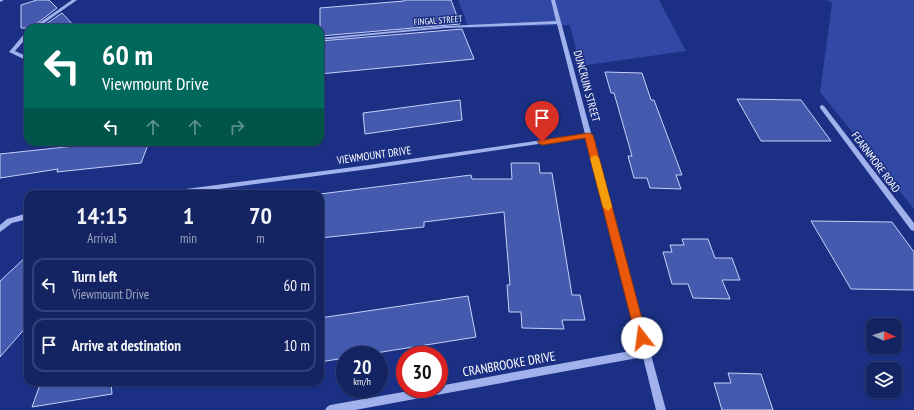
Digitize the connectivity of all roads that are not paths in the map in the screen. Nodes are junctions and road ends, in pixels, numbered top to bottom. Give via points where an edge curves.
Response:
1 (75, 0) edge
2 (553, 0) edge
3 (559, 22) junction
4 (40, 24) edge
5 (24, 38) edge
6 (324, 39) edge
7 (24, 57) edge
8 (822, 107) dead end
9 (589, 135) junction
10 (194, 190) edge
11 (24, 217) edge
12 (914, 228) edge
13 (0, 229) edge
14 (646, 352) junction
15 (330, 410) edge
16 (661, 410) edge

1 - 4 street
2 - 3 street, DUNCRUIN STREET
3 - 6 street, FINGAL STREET via 446,27
3 - 9 street, DUNCRUIN STREET
5 - 7 street via 12,52
8 - 12 street, FEARNMORE ROAD
9 - 10 street, VIEWMOUNT DRIVE
9 - 14 street, DUNCRUIN STREET
11 - 13 street via 10,221
14 - 15 street, CRANBROOKE DRIVE
14 - 16 street, DUNCRUIN STREET

